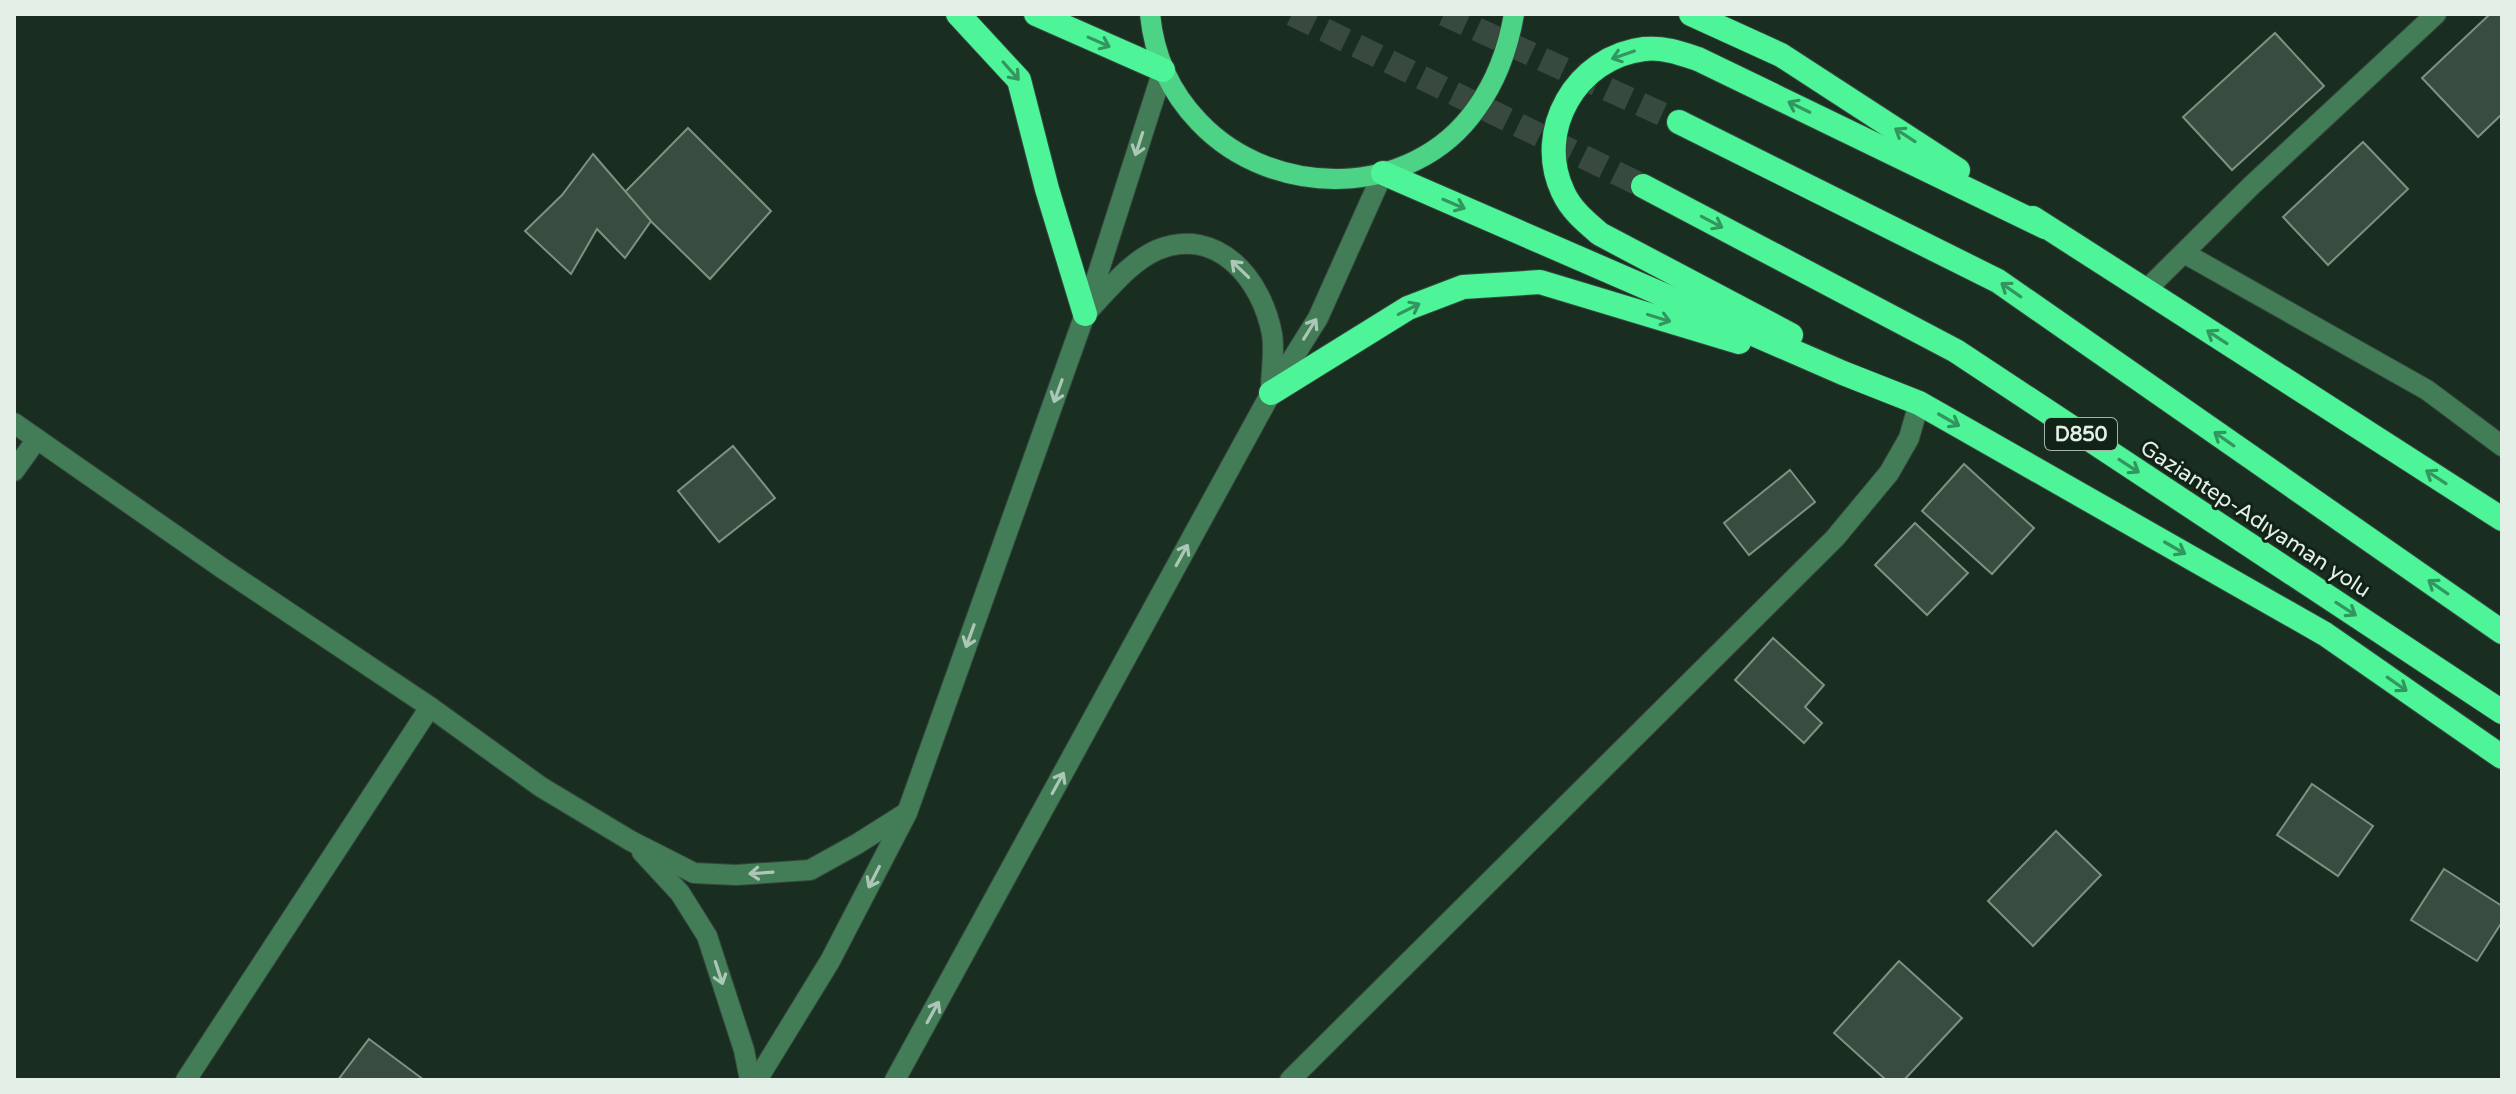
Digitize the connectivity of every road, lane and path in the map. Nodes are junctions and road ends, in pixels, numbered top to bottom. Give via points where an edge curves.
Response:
1 (958, 14) edge
2 (1036, 14) edge
3 (1150, 14) edge
4 (1514, 14) edge
5 (1691, 14) edge
6 (1726, 14) edge
7 (2436, 14) edge
8 (1781, 55) junction
9 (1163, 70) junction
10 (1679, 122) tunnel mouth
11 (1383, 173) junction
12 (1643, 186) tunnel mouth
13 (2045, 227) junction
14 (2184, 253) junction
15 (2145, 291) junction
16 (1085, 314) junction
17 (1843, 373) junction
18 (1271, 393) junction
19 (1919, 403) junction
20 (14, 423) edge
21 (37, 439) junction
22 (2502, 446) edge
23 (14, 471) edge
24 (2502, 519) edge
25 (2502, 632) edge
26 (430, 707) junction
27 (2502, 712) edge
28 (2502, 757) edge
29 (907, 813) junction
30 (631, 841) junction
31 (186, 1080) edge
32 (750, 1080) edge
33 (757, 1080) edge
34 (895, 1080) edge
35 (1290, 1080) edge

1 -> 16 highway via 1019,80
2 -> 9 highway
3 - 9 main road
4 - 11 main road via 1495,80 1475,111 1449,138
5 - 8 highway
6 - 8 highway
7 - 14 street
13 -> 8 highway
9 - 11 main road via 1185,107 1215,140 1252,163 1295,177 1339,180
9 -> 16 street
25 -> 10 highway, Gaziantep-Adıyaman yolu via 1998,281
11 -> 17 highway
18 -> 11 street via 1318,318
12 -> 27 highway, Gaziantep-Adıyaman yolu / D850 via 1956,351
13 - 15 highway
13 -> 19 highway via 1672,50 1644,49 1617,56 1573,89 1559,113 1554,168 1579,216 1600,234
14 - 15 street
14 - 22 street via 2427,390
24 -> 15 highway
18 -> 16 street via 1273,336 1257,288 1240,265 1215,250 1187,245 1158,250 1134,264
16 -> 29 street
18 -> 17 highway via 1408,308 1463,287 1540,282
17 - 19 highway
34 -> 18 street
19 -> 28 highway via 2325,634
19 - 35 street via 1909,438 1889,473 1835,538
20 - 21 street
21 - 23 street
21 - 26 street
26 - 30 street via 541,787
26 - 31 street
29 -> 30 street via 810,870 694,873
29 -> 33 street via 830,961
30 -> 32 street via 680,893 707,936

